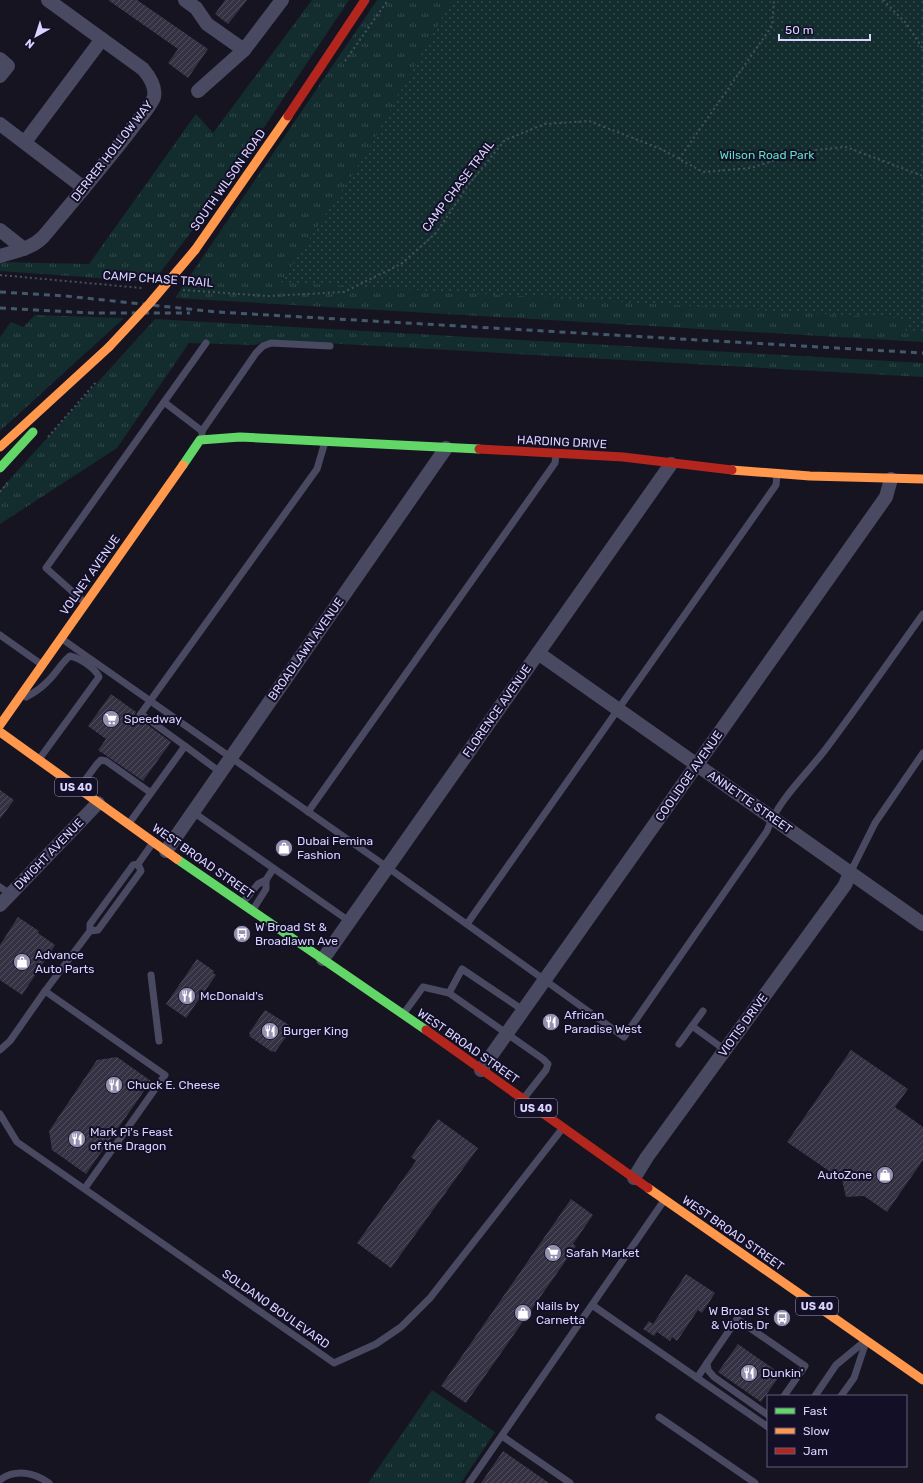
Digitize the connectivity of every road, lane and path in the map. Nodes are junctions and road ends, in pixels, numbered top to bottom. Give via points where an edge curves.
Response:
1 (48, 0) edge
2 (184, 0) edge
3 (282, 0) edge
4 (364, 0) edge
5 (774, 0) edge
6 (883, 0) edge
7 (102, 39) junction
8 (923, 49) edge
9 (244, 50) junction
10 (198, 91) dead end
11 (0, 124) edge
12 (25, 142) junction
13 (679, 159) junction
14 (923, 176) edge
15 (84, 188) junction
16 (0, 230) edge
17 (12, 252) edge
18 (0, 275) edge
19 (146, 288) dead end
20 (177, 290) dead end
21 (206, 343) dead end
22 (330, 346) dead end
23 (94, 361) junction
24 (98, 380) dead end
25 (164, 402) junction
26 (53, 411) dead end
27 (37, 428) dead end
28 (202, 430) junction
29 (200, 440) junction
30 (44, 442) dead end
31 (325, 442) junction
32 (0, 447) edge
33 (446, 448) junction
34 (556, 454) junction
35 (671, 464) junction
36 (0, 468) edge
37 (777, 473) junction
38 (891, 479) junction
39 (923, 479) edge
40 (10, 481) dead end
41 (0, 492) edge
42 (84, 602) junction
43 (923, 614) edge
44 (0, 636) edge
45 (61, 638) junction
46 (538, 653) junction
47 (42, 665) junction
48 (150, 701) junction
49 (16, 703) junction
50 (618, 709) junction
51 (0, 725) edge
52 (0, 732) edge
53 (185, 746) junction
54 (923, 753) edge
55 (230, 758) junction
56 (38, 760) junction
57 (697, 764) junction
58 (220, 772) junction
59 (78, 789) junction
60 (151, 793) junction
61 (98, 802) junction
62 (193, 812) junction
63 (308, 812) junction
64 (772, 817) junction
65 (128, 824) junction
66 (154, 841) junction
67 (166, 850) junction
68 (387, 868) junction
69 (274, 869) junction
70 (850, 873) junction
71 (266, 880) junction
72 (5, 891) edge
73 (242, 903) junction
74 (0, 905) edge
75 (252, 909) junction
76 (921, 917) edge
77 (349, 922) junction
78 (467, 924) junction
79 (323, 959) junction
80 (150, 975) dead end
81 (545, 980) junction
82 (45, 991) junction
83 (448, 993) junction
84 (523, 1010) junction
85 (703, 1011) dead end
86 (403, 1014) junction
87 (692, 1026) junction
88 (507, 1034) junction
89 (159, 1041) dead end
90 (680, 1044) dead end
91 (0, 1050) edge
92 (725, 1050) junction
93 (481, 1070) junction
94 (523, 1099) junction
95 (0, 1114) edge
96 (563, 1127) junction
97 (634, 1178) junction
98 (84, 1188) junction
99 (665, 1200) junction
100 (592, 1305) junction
101 (866, 1340) junction
102 (707, 1363) junction
103 (696, 1378) junction
104 (923, 1380) edge
105 (785, 1395) edge
106 (816, 1395) edge
107 (842, 1395) edge
108 (767, 1414) edge
109 (659, 1417) dead end
110 (767, 1424) edge
111 (502, 1436) junction
112 (0, 1480) edge
113 (49, 1483) edge
114 (469, 1483) edge
115 (570, 1483) edge
116 (755, 1483) edge

1 - 7 street, DERRER HOLLOW WAY
2 - 9 street via 196,8 207,24
3 - 9 street
4 - 23 main road, SOUTH WILSON ROAD, bridge via 284,122 195,250 150,303
5 - 13 path via 772,26
6 - 8 path via 906,23
7 - 12 street
7 - 15 street, DERRER HOLLOW WAY via 149,76 154,98
9 - 10 street
11 - 12 street
12 - 15 street
13 - 14 path, CAMP CHASE TRAIL via 703,172 751,168 804,151 846,147
13 - 20 path, CAMP CHASE TRAIL via 661,149 589,121 545,124 505,140 469,184 436,233 401,264 344,292 268,296
15 - 17 street, DERRER HOLLOW WAY via 35,245
16 - 17 street
18 - 19 path, CAMP CHASE TRAIL
21 - 25 lane
22 - 28 lane via 271,343 263,346
23 - 26 main road, SOUTH WILSON ROAD
23 - 32 main road, SOUTH WILSON ROAD
24 - 30 path
25 - 28 lane
25 - 42 lane via 46,568
27 - 36 main road
28 - 29 lane
29 - 31 main road, HARDING DRIVE via 240,437
29 - 42 main road, VOLNEY AVENUE
31 - 33 main road, HARDING DRIVE
31 - 48 lane via 317,469
33 - 34 main road, HARDING DRIVE
33 - 55 street, BROADLAWN AVENUE
34 - 35 main road, HARDING DRIVE via 623,457
34 - 63 lane via 555,463
35 - 37 main road, HARDING DRIVE
35 - 46 street, FLORENCE AVENUE
37 - 38 main road, HARDING DRIVE
37 - 50 lane via 776,485
38 - 39 main road, HARDING DRIVE
38 - 57 street, COOLIDGE AVENUE via 886,497
40 - 41 path
42 - 45 main road, VOLNEY AVENUE
43 - 64 lane via 838,732
44 - 47 lane
45 - 47 main road, VOLNEY AVENUE
45 - 48 lane
46 - 50 street, ANNETTE STREET
46 - 68 street, FLORENCE AVENUE
47 - 49 main road, VOLNEY AVENUE
48 - 53 lane via 140,715
48 - 55 lane
49 - 51 main road, VOLNEY AVENUE
49 - 56 lane via 48,682 70,656 97,672 99,677
50 - 57 street, ANNETTE STREET
50 - 78 lane
52 - 56 main road, WEST BROAD STREET / US 40
53 - 58 lane
53 - 60 lane
54 - 70 lane via 875,823
55 - 58 street, BROADLAWN AVENUE
55 - 63 lane
56 - 59 main road, WEST BROAD STREET / US 40
57 - 64 street, ANNETTE STREET
57 - 81 street, COOLIDGE AVENUE
58 - 62 street, BROADLAWN AVENUE
59 - 60 lane via 97,764 107,759
59 - 61 main road, WEST BROAD STREET / US 40
60 - 65 lane
61 - 65 main road, WEST BROAD STREET / US 40
61 - 72 street, DWIGHT AVENUE
62 - 67 street, BROADLAWN AVENUE
62 - 69 lane
63 - 68 lane
64 - 70 street, ANNETTE STREET
64 - 81 lane via 767,831 624,1037
65 - 66 main road, WEST BROAD STREET / US 40
66 - 67 main road, WEST BROAD STREET / US 40
66 - 82 lane via 138,864 141,871 98,930 90,931
67 - 73 main road, WEST BROAD STREET / US 40
68 - 77 street, FLORENCE AVENUE
68 - 78 lane
69 - 71 lane
69 - 77 lane
70 - 76 street, ANNETTE STREET
70 - 92 street, VIOTIS DRIVE via 844,885
71 - 73 lane via 258,884
71 - 75 lane via 266,890
72 - 74 street, DWIGHT AVENUE
73 - 75 main road, WEST BROAD STREET / US 40
75 - 79 main road, WEST BROAD STREET / US 40
77 - 79 street, FLORENCE AVENUE
78 - 81 lane
79 - 86 main road, WEST BROAD STREET / US 40
80 - 89 lane
81 - 84 street, COOLIDGE AVENUE
82 - 91 lane via 10,1041
82 - 98 lane via 164,1075
83 - 84 lane via 462,969
83 - 86 lane via 424,987
83 - 88 lane
84 - 88 street, COOLIDGE AVENUE
85 - 87 lane
86 - 93 main road, WEST BROAD STREET / US 40
87 - 90 lane
87 - 92 lane
88 - 93 street, COOLIDGE AVENUE
88 - 94 lane via 548,1064
92 - 97 street, VIOTIS DRIVE
93 - 94 main road, WEST BROAD STREET / US 40
94 - 96 main road, WEST BROAD STREET / US 40
95 - 98 lane, SOLDANO BOULEVARD via 17,1142
96 - 97 main road, WEST BROAD STREET / US 40
96 - 98 lane, SOLDANO BOULEVARD via 430,1298 401,1327 382,1340 334,1363
97 - 99 main road, WEST BROAD STREET / US 40
99 - 100 lane
99 - 101 main road, WEST BROAD STREET / US 40
100 - 103 lane
100 - 111 lane
101 - 104 main road, WEST BROAD STREET / US 40
101 - 106 lane via 836,1366
101 - 107 lane via 854,1378
102 - 103 lane
102 - 105 lane via 737,1319 805,1366
102 - 108 lane via 708,1370 714,1377
103 - 110 lane
109 - 116 lane
111 - 114 lane
111 - 115 lane
112 - 113 lane via 16,1473 28,1473 40,1476

